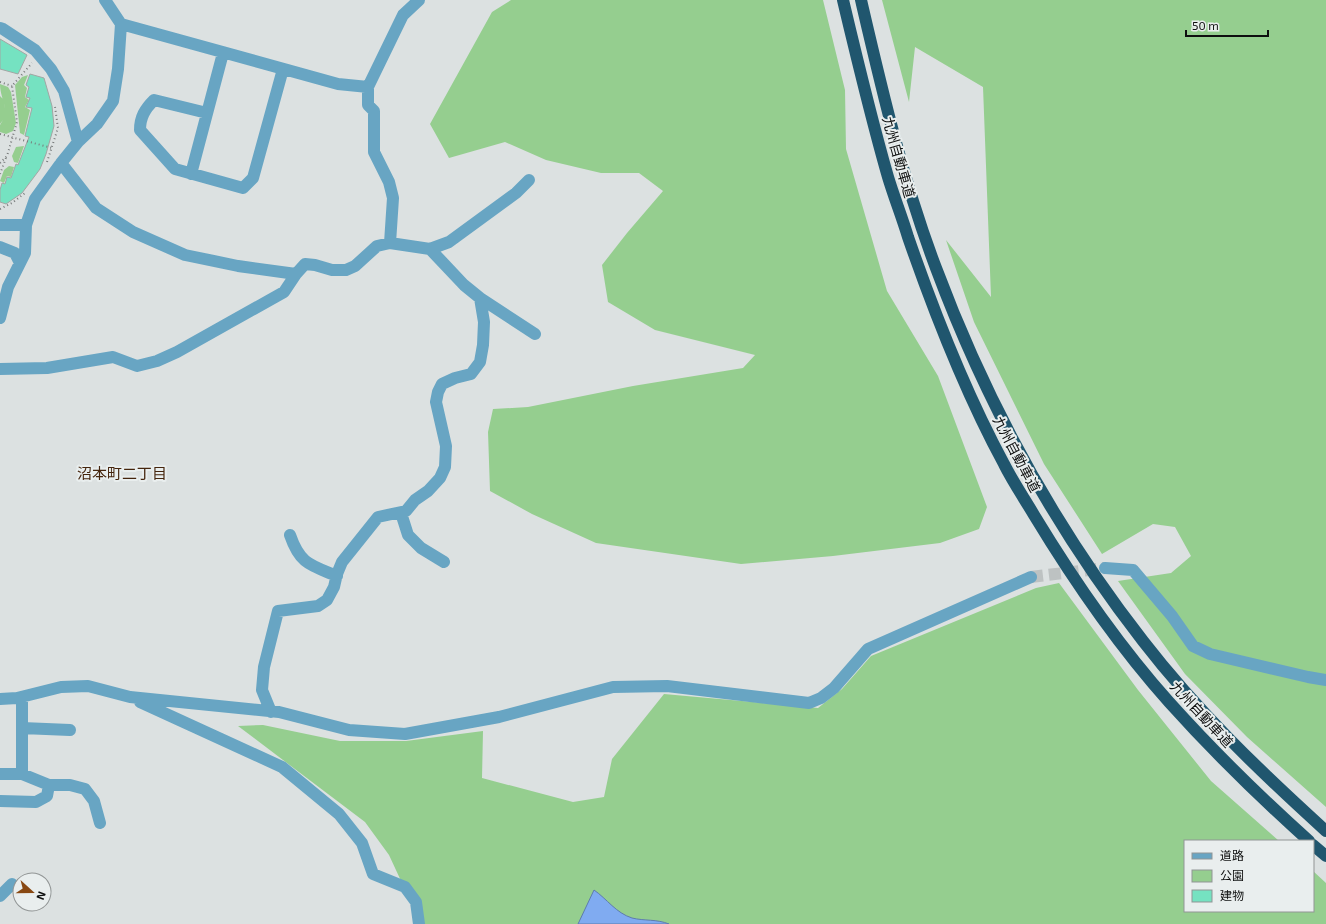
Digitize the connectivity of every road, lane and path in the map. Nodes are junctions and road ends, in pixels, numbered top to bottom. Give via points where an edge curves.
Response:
1 (105, 0) edge
2 (419, 0) edge
3 (843, 0) edge
4 (861, 0) edge
5 (121, 24) junction
6 (0, 28) edge
7 (223, 53) junction
8 (34, 61) dead end
9 (283, 69) junction
10 (0, 82) edge
11 (12, 86) junction
12 (368, 87) junction
13 (54, 103) dead end
14 (208, 113) junction
15 (0, 134) edge
16 (13, 138) junction
17 (78, 142) junction
18 (52, 148) junction
19 (7, 156) junction
20 (0, 163) edge
21 (61, 163) junction
22 (45, 168) dead end
23 (0, 174) edge
24 (191, 174) junction
25 (529, 180) dead end
26 (27, 191) dead end
27 (0, 209) edge
28 (0, 225) edge
29 (26, 225) junction
30 (390, 243) junction
31 (0, 247) edge
32 (430, 249) junction
33 (20, 263) junction
34 (296, 274) junction
35 (480, 298) junction
36 (0, 318) edge
37 (535, 334) dead end
38 (0, 369) edge
39 (401, 512) junction
40 (290, 535) dead end
41 (444, 562) dead end
42 (1105, 568) tunnel mouth
43 (336, 576) junction
44 (1031, 577) tunnel mouth
45 (1326, 680) edge
46 (22, 697) junction
47 (130, 697) junction
48 (0, 700) edge
49 (271, 712) junction
50 (22, 728) junction
51 (70, 730) dead end
52 (0, 774) edge
53 (22, 774) junction
54 (48, 785) junction
55 (0, 801) edge
56 (100, 823) dead end
57 (1326, 831) edge
58 (1308, 840) edge
59 (1314, 845) edge
60 (1326, 856) edge
61 (12, 884) dead end
62 (0, 896) edge
63 (419, 924) edge

1 - 5 street
2 - 12 street via 403,15
3 - 58 highway, 九州自動車道 via 888,177 922,277 972,399 1004,465 1071,574 1132,657 1169,702 1264,801
4 - 57 highway, 九州自動車道 via 905,173 935,266 988,391 1021,456 1064,529 1145,643 1239,749
5 - 7 street
5 - 17 street via 118,69 112,101 97,124
6 - 17 street via 35,50 51,70 64,91
7 - 9 street
7 - 14 street
8 - 11 path
9 - 12 street via 338,84
9 - 24 street via 253,178 243,188
10 - 11 path
11 - 16 path via 17,122
12 - 30 street via 368,105 374,111 374,152 389,182 393,198
13 - 18 path via 58,128
14 - 24 street
14 - 24 street via 154,100 146,108 140,122 140,130 175,169
15 - 16 path
16 - 18 path
16 - 19 path
17 - 21 street
18 - 22 path
19 - 20 path
19 - 23 path
21 - 29 street via 35,198
21 - 34 street via 96,208 133,232 185,255
25 - 32 street via 516,193 449,242
26 - 27 path
28 - 29 street
29 - 33 street via 25,253
30 - 32 street
30 - 34 street via 377,246 355,266 346,270 332,270 305,264
31 - 33 street via 15,253
32 - 35 street
33 - 36 street via 8,287
34 - 38 street via 284,292 157,361 137,366 114,357 47,368
35 - 37 street
35 - 39 street via 484,322 480,362 471,374 442,384 438,392 436,402 446,446 445,467 440,478 428,492 415,500 406,511
39 - 41 street via 408,535 421,548
39 - 43 street via 378,518 342,562
40 - 43 street via 294,548 308,564
42 - 45 street via 1133,570 1172,616 1193,646 1210,654
43 - 49 street via 327,600 318,606 278,611 264,667 262,690
44 - 49 street via 868,649 834,688 809,703 667,686 613,687 499,717 405,734 349,730
46 - 47 street via 61,687 88,686
46 - 48 street
46 - 50 street
47 - 49 street
47 - 63 street via 282,767 339,814 362,843 373,874 405,887 416,902
50 - 51 street
50 - 53 street
52 - 53 street
53 - 54 street
54 - 55 street via 47,796 36,802
54 - 56 street via 70,785 84,789 94,801
59 - 60 highway
61 - 62 street

